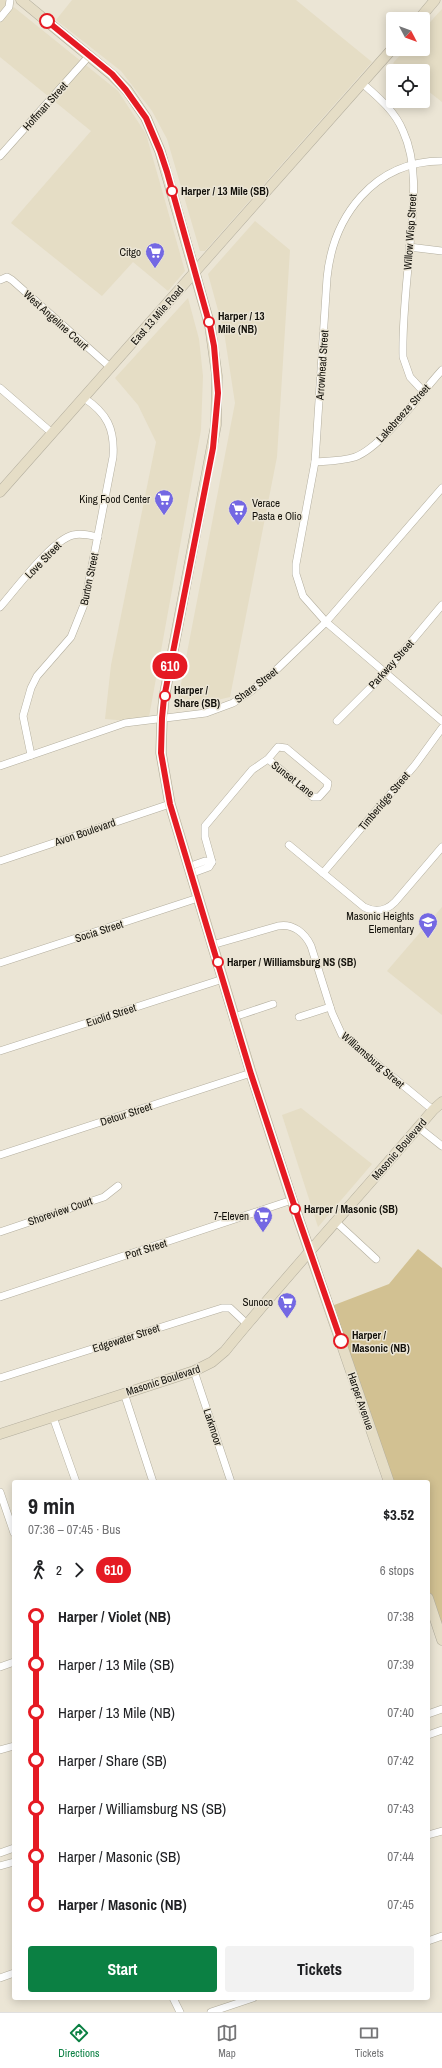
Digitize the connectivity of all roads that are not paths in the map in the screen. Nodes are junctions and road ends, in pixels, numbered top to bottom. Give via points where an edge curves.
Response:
1 (10, 0) edge
2 (21, 0) edge
3 (435, 0) edge
4 (425, 12) edge
5 (0, 18) edge
6 (90, 56) junction
7 (386, 56) edge
8 (362, 83) junction
9 (0, 156) edge
10 (442, 161) edge
11 (412, 165) junction
12 (410, 247) junction
13 (442, 251) edge
14 (195, 273) junction
15 (0, 280) edge
16 (111, 368) junction
17 (442, 370) edge
18 (0, 388) edge
19 (423, 391) junction
20 (84, 398) junction
21 (52, 433) junction
22 (315, 462) junction
23 (442, 488) edge
24 (0, 492) edge
25 (98, 537) junction
26 (442, 605) edge
27 (0, 607) edge
28 (326, 622) junction
29 (385, 673) junction
30 (162, 718) junction
31 (442, 721) edge
32 (337, 722) dead end
33 (442, 728) edge
34 (31, 755) junction
35 (268, 759) junction
36 (0, 766) edge
37 (170, 804) junction
38 (289, 845) dead end
39 (442, 847) edge
40 (0, 860) edge
41 (189, 870) junction
42 (323, 873) junction
43 (198, 898) junction
44 (212, 945) junction
45 (0, 963) edge
46 (223, 979) junction
47 (273, 1004) dead end
48 (330, 1007) junction
49 (234, 1017) junction
50 (299, 1017) dead end
51 (0, 1052) edge
52 (251, 1074) junction
53 (442, 1094) edge
54 (442, 1102) edge
55 (433, 1110) junction
56 (418, 1127) junction
57 (442, 1146) edge
58 (0, 1155) edge
59 (118, 1186) dead end
60 (292, 1200) junction
61 (336, 1222) junction
62 (0, 1232) edge
63 (309, 1250) junction
64 (376, 1259) dead end
65 (0, 1297) edge
66 (247, 1324) junction
67 (194, 1371) junction
68 (0, 1378) edge
69 (124, 1393) junction
70 (53, 1417) junction
71 (0, 1434) edge
72 (75, 1480) edge
73 (153, 1480) edge
74 (230, 1480) edge
75 (388, 1480) edge
76 (0, 1492) edge
77 (12, 1527) edge
78 (430, 1611) edge
79 (442, 1640) edge
80 (12, 1663) edge
81 (0, 1667) edge
82 (442, 1709) edge
83 (430, 1713) edge
84 (442, 1730) edge
85 (430, 1734) edge
86 (12, 1747) edge
87 (0, 1750) edge
88 (442, 1831) edge
89 (430, 1834) edge
90 (12, 1849) edge
91 (0, 1853) edge
92 (12, 1863) edge
93 (0, 1866) edge
94 (442, 1936) edge
95 (430, 1940) edge
96 (12, 1974) edge
97 (0, 1978) edge
98 (174, 2000) edge
99 (247, 2000) edge
100 (180, 2012) edge
101 (211, 2012) edge

1 - 5 street via 9,7
2 - 6 main road, Harper Avenue
3 - 4 main road
6 - 9 street, Hoffman Street
6 - 14 main road, Harper Avenue via 126,90 146,118 160,151
7 - 8 main road, East 13 Mile Road
8 - 11 street, Willow Wisp Street via 385,103 396,117 403,131
8 - 14 main road, East 13 Mile Road
10 - 11 street, Arrowhead Street
11 - 12 street, Willow Wisp Street
11 - 22 street, Arrowhead Street via 389,175 364,193 344,218 331,248
12 - 13 street
12 - 19 street, Willow Wisp Street via 403,357 410,377
14 - 16 main road, East 13 Mile Road
14 - 30 main road, Harper Avenue via 214,346 218,376 217,406 213,448
15 - 16 street, West Angeline Court via 7,277 12,280
16 - 20 main road, East 13 Mile Road
17 - 19 street, Lakebreeze Street
18 - 21 street
19 - 22 street, Lakebreeze Street via 370,449 355,457
20 - 21 main road, East 13 Mile Road
20 - 25 street, Burton Street via 97,406 107,419 114,446
21 - 24 main road, East 13 Mile Road
22 - 28 street, Arrowhead Street via 297,553 296,574 304,596
23 - 28 street, Share Street
25 - 27 street, Love Street via 82,534 56,544
25 - 34 street, Burton Street via 80,619 71,637 40,673 31,688 23,716
26 - 29 street, Parkway Street
28 - 29 street, Arrowhead Street
28 - 30 street, Share Street via 274,672 233,703 206,713
29 - 31 street, Arrowhead Street
29 - 32 street, Parkway Street
30 - 34 street, Share Street via 125,723
30 - 37 main road, Harper Avenue via 161,753
33 - 42 street, Timberidge Street via 415,765
34 - 36 street, Share Street
35 - 35 street, Sunset Lane via 278,747 286,748 328,783 327,788 319,797 313,797
35 - 41 street, Sunset Lane via 252,770 204,826 212,862 205,861
37 - 40 street, Avon Boulevard
37 - 41 main road, Harper Avenue
38 - 42 street
39 - 42 street via 395,902 383,910 364,907
41 - 43 main road, Harper Avenue
43 - 44 main road, Harper Avenue
43 - 45 street, Socia Street
44 - 46 main road, Harper Avenue
44 - 48 street, Williamsburg Street via 278,926 292,926 302,933 311,946
46 - 49 main road, Harper Avenue
46 - 51 street, Euclid Street
47 - 49 street
48 - 50 street
48 - 55 street, Williamsburg Street via 336,1024 346,1040
49 - 52 main road, Harper Avenue
52 - 58 street, Detour Street
52 - 60 main road, Harper Avenue
53 - 55 main road, Masonic Boulevard
54 - 55 main road, Masonic Boulevard
55 - 56 main road, Masonic Boulevard
56 - 57 street
56 - 61 main road, Masonic Boulevard
59 - 62 street, Shoreview Court via 104,1197
60 - 63 main road, Harper Avenue
60 - 65 street, Port Street
61 - 63 main road, Masonic Boulevard
61 - 64 street
63 - 66 main road, Masonic Boulevard
63 - 75 main road, Harper Avenue
66 - 67 main road, Masonic Boulevard via 218,1358
66 - 68 street, Edgewater Street via 230,1308 222,1308
67 - 69 main road, Masonic Boulevard
67 - 74 street, Larkmoor
69 - 70 main road, Masonic Boulevard
69 - 73 street
70 - 71 main road, Masonic Boulevard
70 - 72 street
76 - 77 street
78 - 79 main road
80 - 81 street
82 - 83 street
84 - 85 street
86 - 87 street
88 - 89 street
90 - 91 street
92 - 93 street
94 - 95 street
96 - 97 street
98 - 100 street
99 - 101 street

